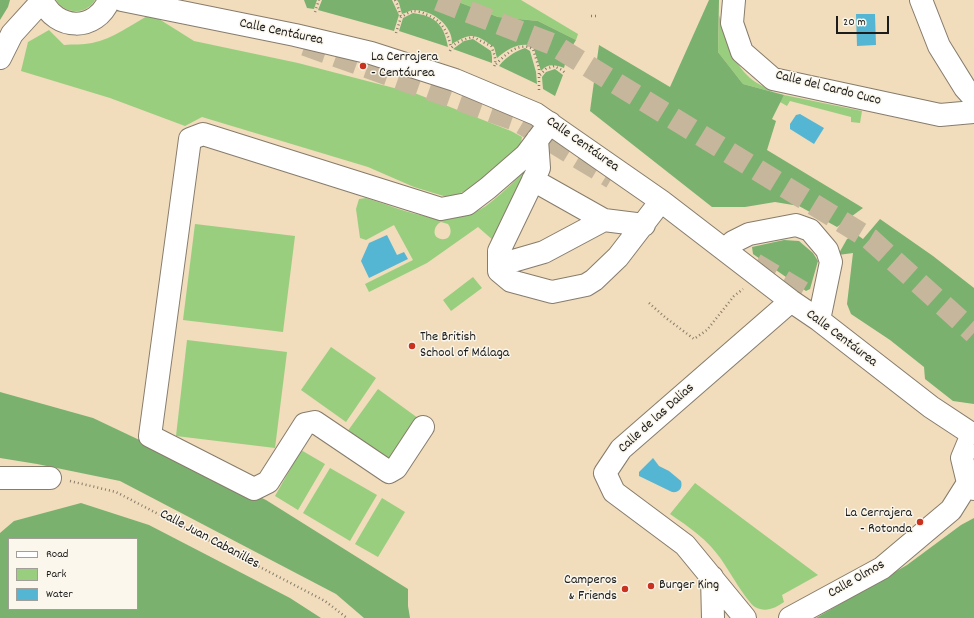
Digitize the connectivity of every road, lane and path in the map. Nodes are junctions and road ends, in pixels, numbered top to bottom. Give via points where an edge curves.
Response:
1 (42, 0) edge
2 (109, 0) edge
3 (122, 0) edge
4 (319, 0) edge
5 (395, 0) edge
6 (734, 0) edge
7 (921, 0) edge
8 (316, 12) dead end
9 (401, 16) junction
10 (591, 16) dead end
11 (599, 16) dead end
12 (396, 33) dead end
13 (0, 58) edge
14 (496, 64) junction
15 (494, 67) dead end
16 (566, 74) dead end
17 (540, 76) junction
18 (539, 90) dead end
19 (974, 98) edge
20 (974, 112) edge
21 (550, 123) junction
22 (537, 140) junction
23 (533, 180) junction
24 (661, 201) junction
25 (604, 220) junction
26 (644, 225) junction
27 (725, 250) junction
28 (499, 263) junction
29 (758, 276) junction
30 (790, 301) junction
31 (649, 303) dead end
32 (819, 320) junction
33 (423, 427) dead end
34 (973, 434) edge
35 (0, 478) edge
36 (57, 479) joint
37 (971, 486) edge
38 (712, 577) junction
39 (347, 618) edge
40 (713, 618) edge
41 (745, 618) edge
42 (790, 618) edge

1 - 2 street via 54,17 72,24 92,20 106,7
1 - 13 street via 12,34
3 - 21 street, Calle Centáurea via 371,53 455,80 536,114
4 - 8 path
5 - 9 path
6 - 20 street, Calle del Cardo Cuco via 732,23 742,52 773,79 940,116
7 - 19 street via 939,46 964,88
9 - 12 path
9 - 14 path via 412,11 434,17 445,30 450,49 464,39 473,37 491,46
10 - 11 path
14 - 15 path
14 - 17 path via 505,55 528,46 533,49
16 - 17 path via 554,66 546,69
17 - 18 path
21 - 22 street
21 - 24 street, Calle Centáurea
22 - 23 street via 539,168
22 - 33 street via 526,155 467,204 441,209 203,134 190,139 150,436 254,489 268,482 305,424 315,422 389,472 396,468
23 - 25 street
23 - 28 street via 499,250
24 - 26 street
24 - 27 street, Calle Centáurea
25 - 26 street
25 - 28 street via 544,252
26 - 28 street via 618,257 586,285 552,292 511,282 498,271
27 - 29 street, Calle Centáurea
27 - 32 street via 733,242 749,234 796,225 810,230 827,250 831,262
29 - 30 street, Calle Centáurea
29 - 31 path via 734,296 707,330 694,339
30 - 32 street, Calle Centáurea
30 - 38 street, Calle de las Dalias via 621,449 605,473 614,492 684,545
32 - 34 street, Calle Centáurea via 931,407
34 - 37 street via 962,458
35 - 36 street
36 - 39 path, Calle Juan Cabanilles via 116,492 325,601
37 - 42 street, Calle Olmos via 951,510 882,568
38 - 40 street
38 - 41 street, Calle de las Dalias

